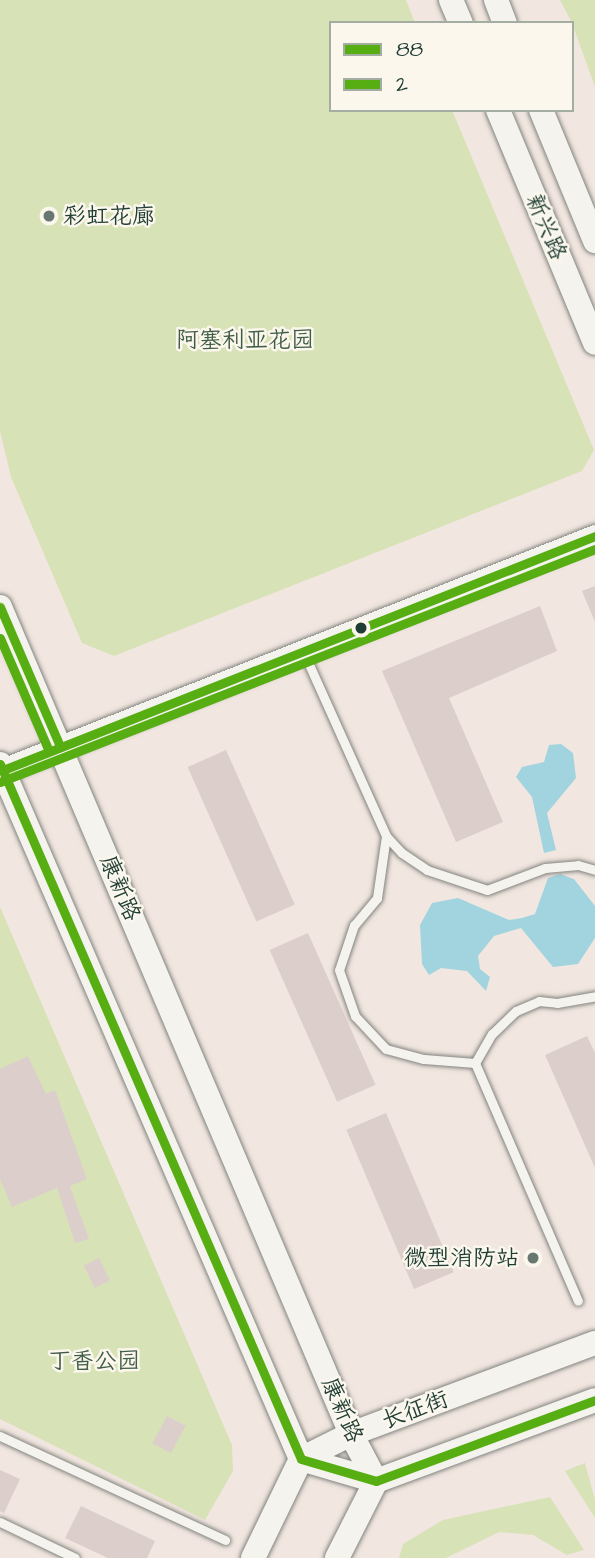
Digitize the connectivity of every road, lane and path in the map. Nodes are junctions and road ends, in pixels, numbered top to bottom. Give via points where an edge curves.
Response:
1 (451, 0) edge
2 (496, 0) edge
3 (460, 21) edge
4 (504, 21) edge
5 (499, 112) edge
6 (542, 112) edge
7 (595, 241) edge
8 (595, 343) edge
9 (595, 536) edge
10 (0, 607) edge
11 (303, 651) junction
12 (60, 746) junction
13 (1, 769) edge
14 (386, 836) junction
15 (595, 870) edge
16 (595, 996) edge
17 (475, 1063) junction
18 (578, 1301) dead end
19 (595, 1343) edge
20 (595, 1400) edge
21 (351, 1434) junction
22 (0, 1436) edge
23 (302, 1459) junction
24 (376, 1481) junction
25 (0, 1522) edge
26 (225, 1540) dead end
27 (75, 1558) edge
28 (253, 1558) edge
29 (337, 1558) edge

1 - 3 main road
2 - 4 main road
5 - 8 main road, 新兴路
6 - 7 main road, 新兴路
9 - 11 street
10 - 12 main road, 康新路
11 - 12 street
11 - 14 lane
12 - 13 street
12 - 21 main road, 康新路
13 - 23 main road
14 - 15 lane via 427,870 487,890 545,868 578,865
14 - 17 lane via 377,898 354,925 339,970 355,1016 386,1049 424,1059
16 - 17 lane via 557,1003 539,1001 516,1011 492,1034
17 - 18 lane
19 - 21 main road, 长征街
20 - 24 main road
21 - 23 main road, 长征街
21 - 24 main road, 康新路
22 - 26 lane
23 - 24 main road, 康新路
23 - 28 main road
24 - 29 main road
25 - 27 lane

